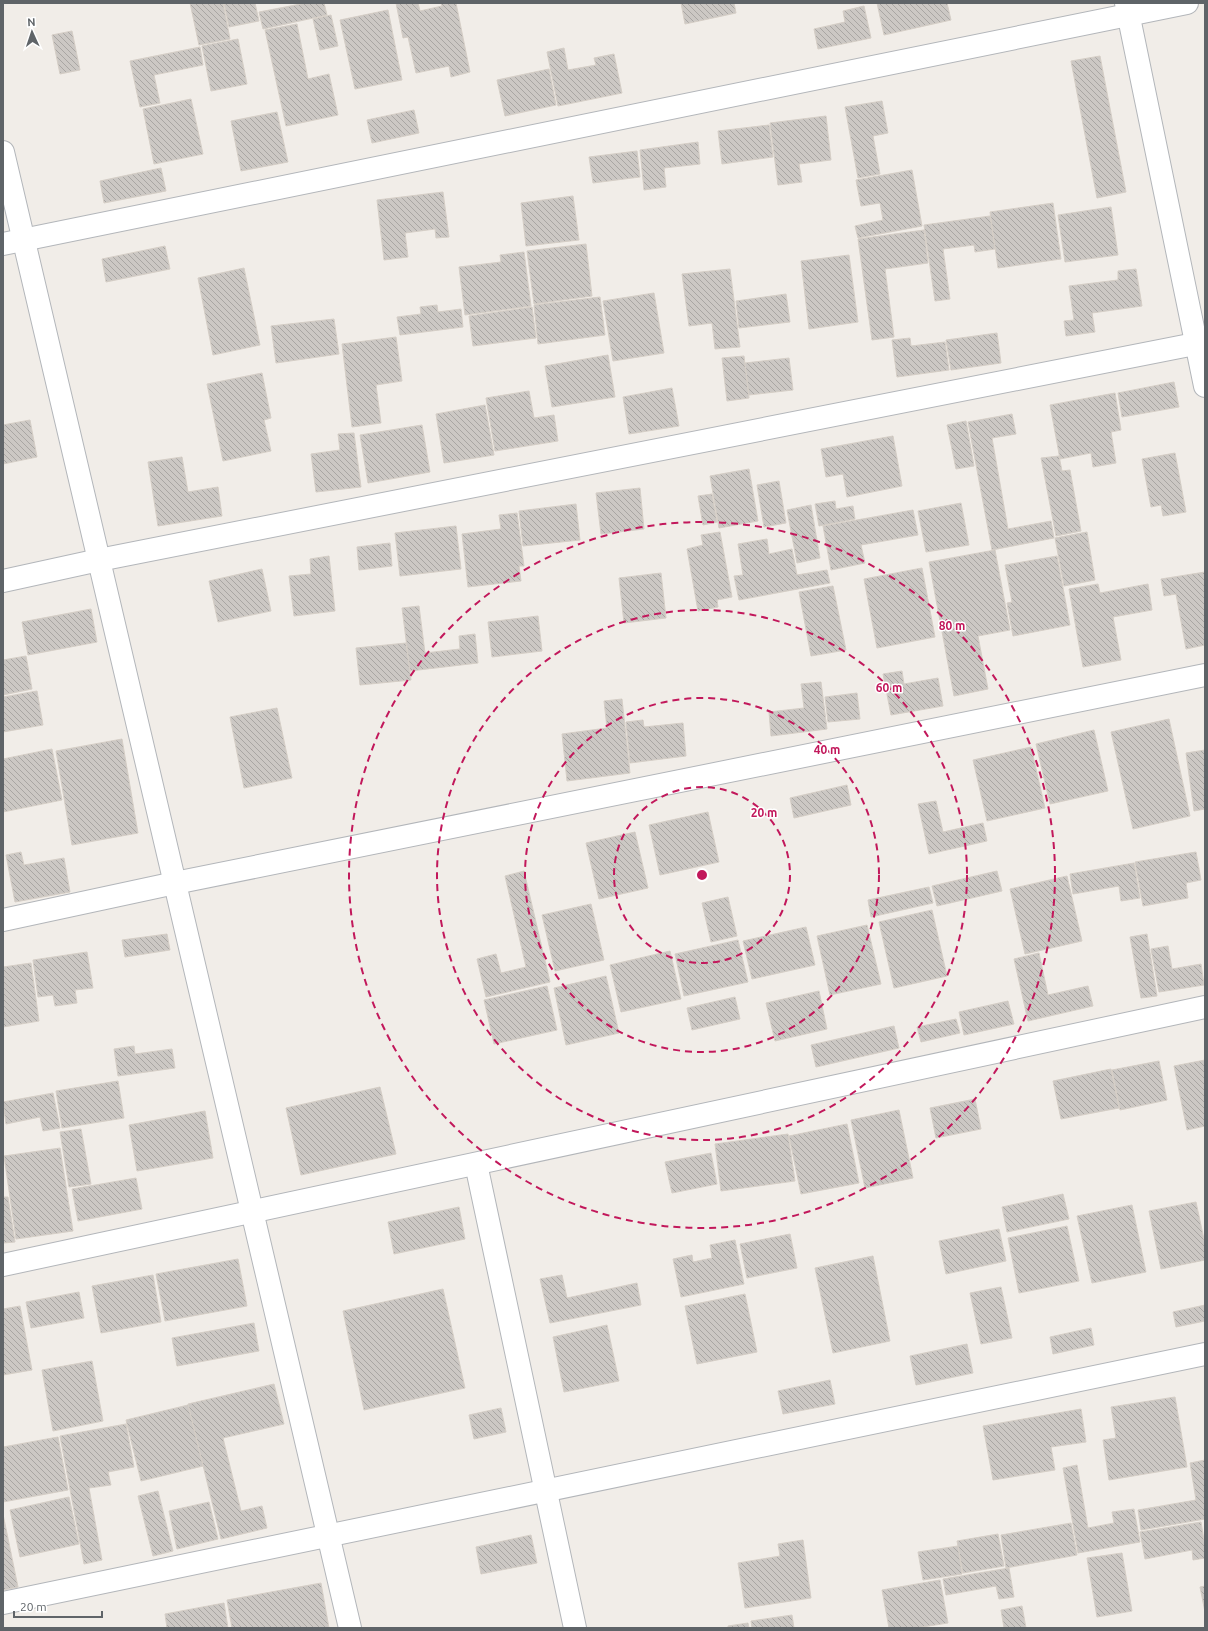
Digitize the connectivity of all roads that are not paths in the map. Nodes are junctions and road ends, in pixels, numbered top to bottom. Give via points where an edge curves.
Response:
1 (1187, 3) edge
2 (1128, 9) edge
3 (3, 152) edge
4 (13, 242) edge
5 (1201, 343) edge
6 (1205, 386) edge
7 (99, 560) junction
8 (3, 581) edge
9 (1205, 675) edge
10 (175, 883) junction
11 (3, 920) edge
12 (1205, 1007) edge
13 (476, 1164) junction
14 (252, 1212) junction
15 (3, 1264) edge
16 (1205, 1354) edge
17 (546, 1490) junction
18 (328, 1534) junction
19 (3, 1603) edge
20 (350, 1628) edge
21 (575, 1628) edge

1 - 2 street
2 - 4 street
2 - 5 street
3 - 4 street
4 - 7 street
5 - 6 street
5 - 7 street
7 - 8 street
7 - 10 street
9 - 10 street
10 - 11 street
10 - 14 street
12 - 13 street
13 - 14 street
13 - 17 street
14 - 15 street
14 - 18 street
16 - 17 street
17 - 18 street
17 - 21 street
18 - 19 street
18 - 20 street

